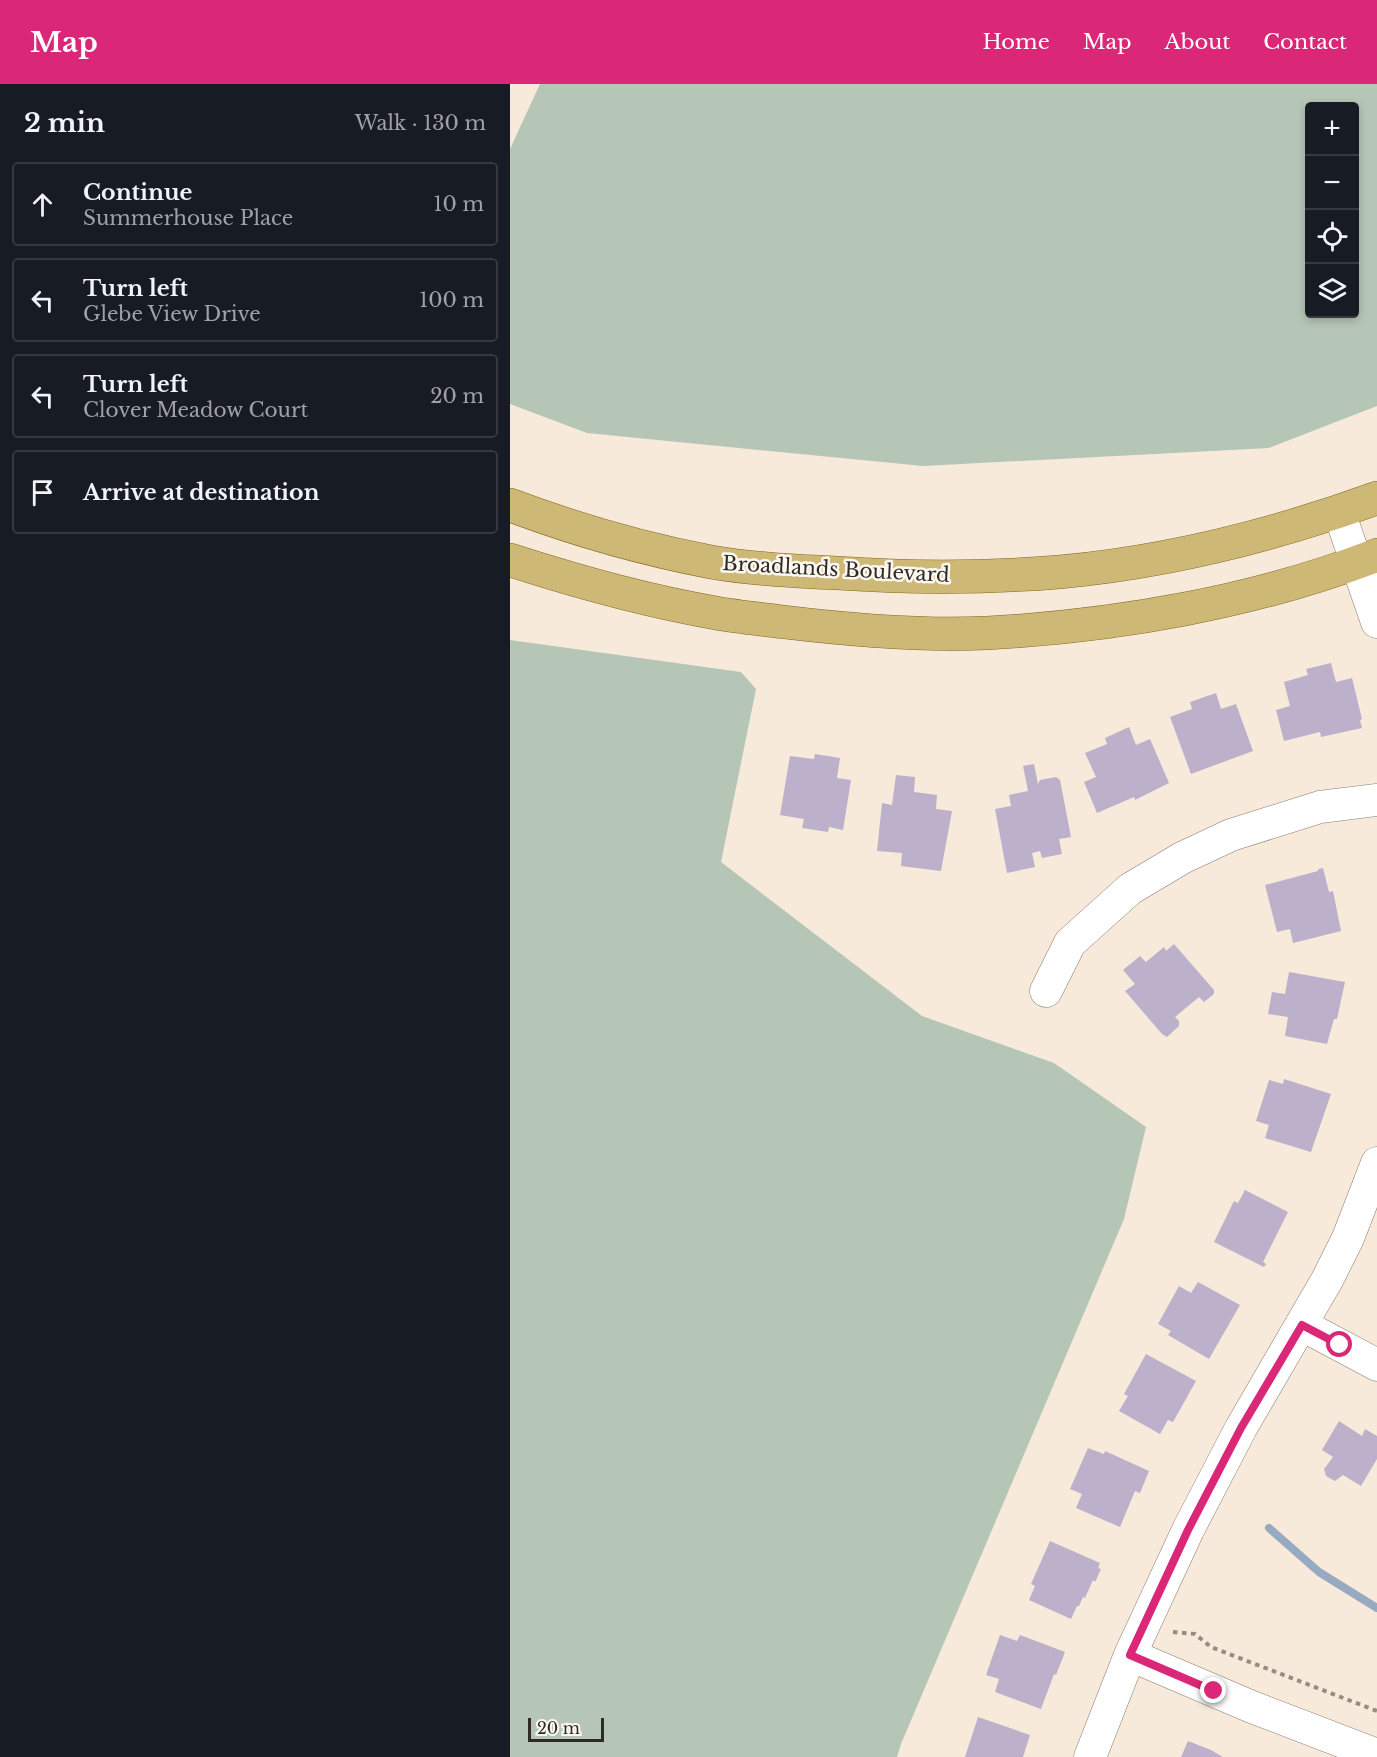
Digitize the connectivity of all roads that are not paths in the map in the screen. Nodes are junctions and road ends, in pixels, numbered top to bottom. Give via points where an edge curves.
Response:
1 (1377, 498) edge
2 (510, 505) edge
3 (1339, 512) junction
4 (1367, 559) edge
5 (510, 560) edge
6 (1377, 622) edge
7 (1377, 800) edge
8 (1046, 991) dead end
9 (1377, 1163) edge
10 (1302, 1325) junction
11 (1377, 1365) edge
12 (1143, 1661) junction
13 (1377, 1755) edge
14 (1090, 1757) edge

1 - 3 main road, Broadlands Boulevard
2 - 3 main road, Broadlands Boulevard via 641,546 712,562 895,576 1060,572 1150,560 1241,540
3 - 4 street
4 - 5 main road via 1269,589 1171,611 1072,626 985,633 876,631 719,614 644,599
4 - 6 street
7 - 8 street via 1320,807 1231,836 1182,858 1130,889 1070,943
9 - 10 street via 1348,1238
10 - 11 street
10 - 12 street via 1241,1428 1188,1530
12 - 13 street
12 - 14 street

